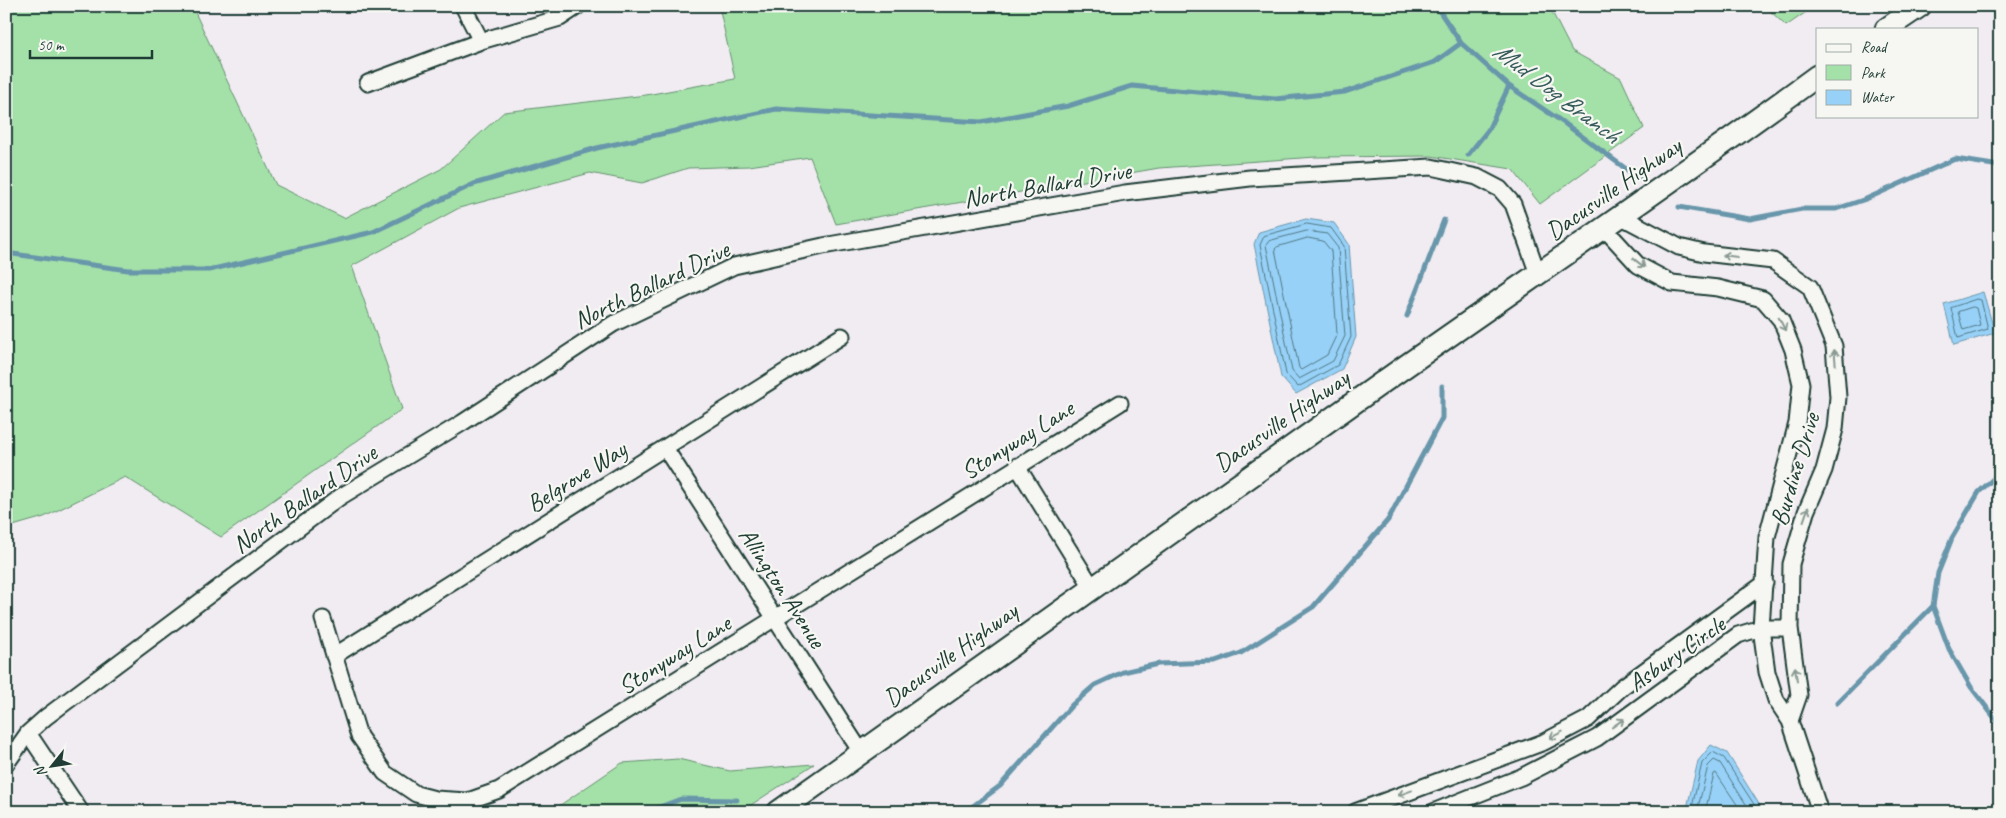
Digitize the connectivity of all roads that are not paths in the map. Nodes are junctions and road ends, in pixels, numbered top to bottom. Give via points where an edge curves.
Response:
1 (463, 6) edge
2 (578, 6) edge
3 (1920, 6) edge
4 (1887, 28) edge
5 (481, 41) junction
6 (1816, 77) edge
7 (368, 83) dead end
8 (1614, 223) junction
9 (1538, 274) junction
10 (842, 336) dead end
11 (1120, 403) dead end
12 (665, 448) junction
13 (1017, 466) junction
14 (1765, 583) junction
15 (1092, 587) junction
16 (323, 619) dead end
17 (775, 619) junction
18 (1761, 628) junction
19 (1790, 628) junction
20 (334, 656) junction
21 (1588, 719) junction
22 (1790, 721) junction
23 (28, 733) junction
24 (1597, 738) junction
25 (861, 752) junction
26 (1505, 756) junction
27 (6, 764) edge
28 (1512, 780) junction
29 (81, 812) edge
30 (778, 812) edge
31 (1355, 812) edge
32 (1433, 812) edge
33 (1820, 812) edge

1 - 5 street
2 - 5 street via 560,18
3 - 4 main road
5 - 7 street
6 - 8 main road, Dacusville Highway
8 - 9 main road, Dacusville Highway
8 -> 14 street, Burdine Drive via 1638,265 1672,283 1718,288 1763,300 1780,320 1793,350 1802,384 1797,422 1767,537
19 -> 8 street, Burdine Drive via 1791,564 1836,429 1838,397 1834,346 1810,287 1773,261 1704,253
9 - 15 main road, Dacusville Highway
9 - 23 street, North Ballard Drive via 1512,204 1500,189 1477,177 1431,167 1250,178 1125,193 823,246 734,266 613,324 462,423 340,497
10 - 12 street, Belgrove Way
11 - 13 street, Stonyway Lane
12 - 17 street, Allington Avenue
12 - 20 street, Belgrove Way
13 - 15 street
13 - 17 street, Stonyway Lane
14 - 18 street, Burdine Drive
14 - 21 street, Asbury Circle via 1622,687
15 - 25 main road, Dacusville Highway
16 - 20 street, Stonyway Lane
17 - 20 street, Stonyway Lane via 499,790 468,801 416,794 385,773 359,736
17 - 25 street, Allington Avenue
18 - 19 street, Asbury Circle
18 - 22 street, Burdine Drive via 1767,672 1776,700
24 -> 18 street, Asbury Circle via 1738,636
22 -> 19 street, Burdine Drive via 1799,695
21 - 24 street
21 -> 26 street, Asbury Circle via 1544,742
22 - 33 street, Burdine Drive
23 - 27 street, North Ballard Drive
23 - 29 street
24 - 28 street, Asbury Circle
25 - 30 main road, Dacusville Highway
26 - 28 street
26 -> 31 street, Asbury Circle
28 - 32 street, Asbury Circle

